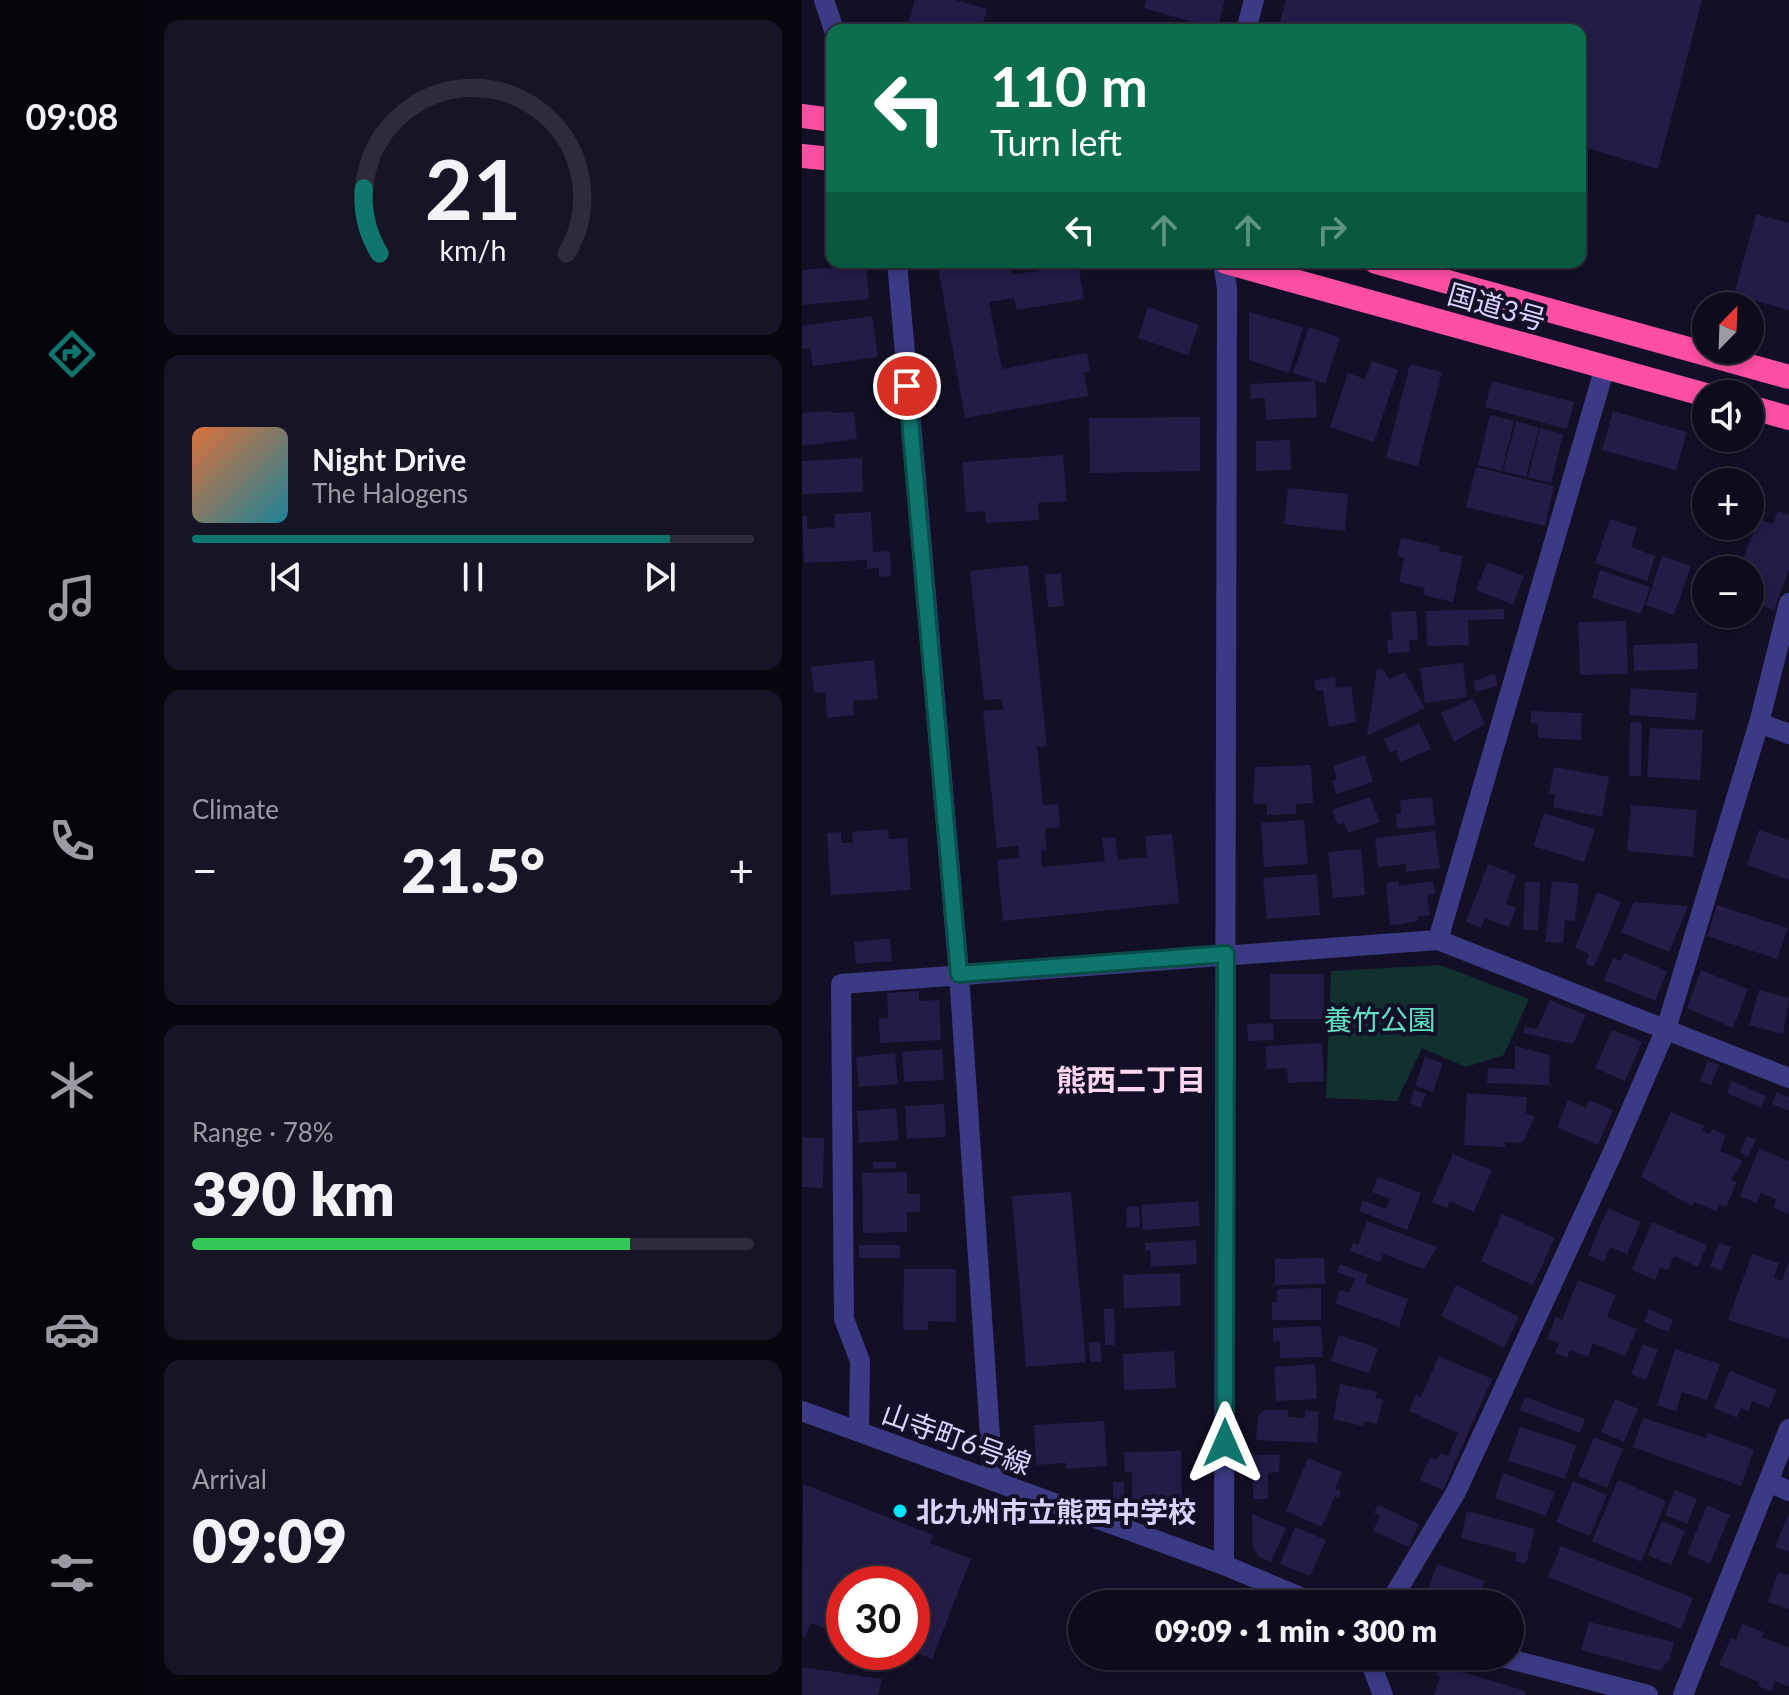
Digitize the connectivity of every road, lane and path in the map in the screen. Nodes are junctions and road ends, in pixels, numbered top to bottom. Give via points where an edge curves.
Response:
1 (824, 0) edge
2 (1254, 0) edge
3 (832, 24) edge
4 (1248, 24) edge
5 (802, 116) edge
6 (826, 119) edge
7 (802, 156) edge
8 (826, 158) edge
9 (898, 268) edge
10 (1225, 268) edge
11 (1247, 268) edge
12 (1398, 268) edge
13 (1605, 367) junction
14 (1789, 377) edge
15 (1692, 391) edge
16 (1764, 411) edge
17 (1789, 418) edge
18 (1789, 603) edge
19 (1759, 723) junction
20 (1789, 734) edge
21 (1438, 940) junction
22 (1226, 954) junction
23 (959, 974) junction
24 (1666, 1029) junction
25 (1789, 1078) edge
26 (802, 1411) edge
27 (1789, 1429) edge
28 (859, 1432) junction
29 (993, 1481) junction
30 (1768, 1482) junction
31 (1789, 1491) edge
32 (1224, 1565) junction
33 (1284, 1590) edge
34 (1397, 1590) edge
35 (1524, 1663) edge
36 (1373, 1670) edge
37 (1383, 1695) edge
38 (1648, 1695) edge
39 (1683, 1695) edge

1 - 3 street
2 - 4 street
5 - 6 highway
7 - 8 highway
9 - 23 street
10 - 22 street
11 - 13 highway, 国道3号
12 - 14 highway, 国道3号
13 - 15 highway, 国道3号
13 - 21 street
16 - 17 highway
18 - 19 street
19 - 20 street
19 - 24 street
21 - 22 street
21 - 24 street
22 - 23 street
22 - 32 street
23 - 28 street via 841,984 844,1319 860,1361
23 - 29 street
24 - 25 street
24 - 34 street via 1456,1492
26 - 28 street, 山寺町6号線
27 - 30 street
28 - 29 street, 山寺町6号線
29 - 32 street, 山寺町6号線
30 - 31 street
30 - 39 street
32 - 33 street, 山寺町6号線
35 - 38 street
36 - 37 street

